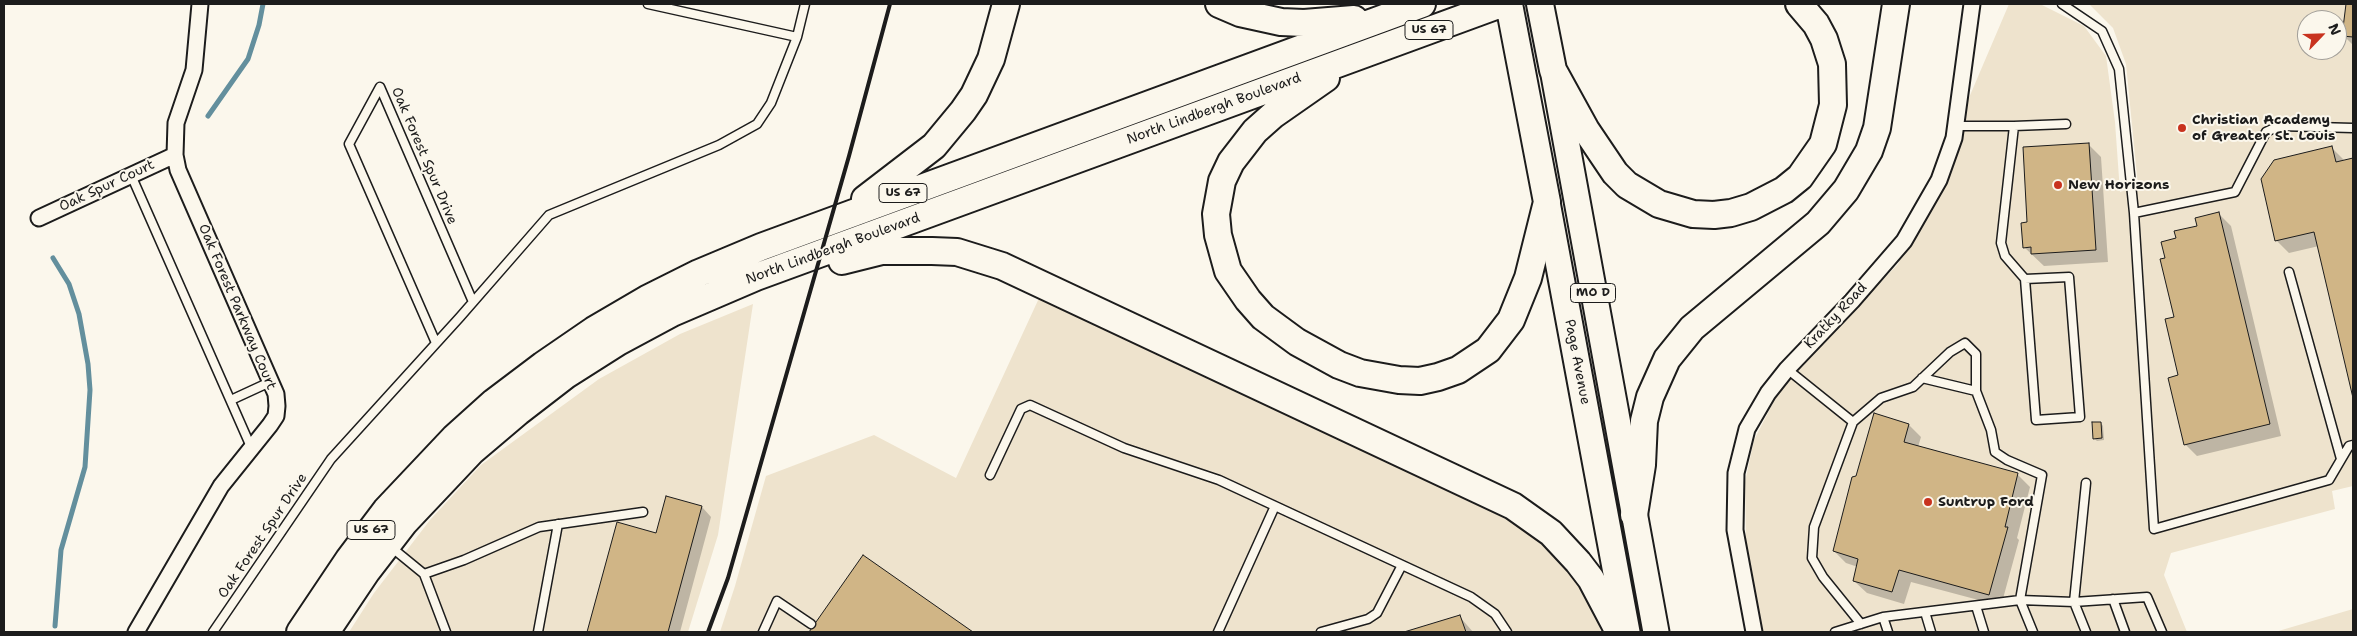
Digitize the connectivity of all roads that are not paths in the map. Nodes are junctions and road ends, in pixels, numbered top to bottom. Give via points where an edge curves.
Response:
1 (200, 4) edge
2 (648, 4) edge
3 (805, 4) edge
4 (1006, 4) edge
5 (1219, 4) edge
6 (1422, 4) edge
7 (1501, 4) edge
8 (1510, 4) edge
9 (1540, 4) edge
10 (1799, 4) edge
11 (1896, 4) edge
12 (1972, 4) edge
13 (2062, 4) edge
14 (1387, 16) junction
15 (797, 37) junction
16 (1357, 57) junction
17 (1551, 61) junction
18 (2066, 124) dead end
19 (1955, 126) junction
20 (2014, 126) junction
21 (2353, 128) edge
22 (175, 155) junction
23 (131, 175) junction
24 (1546, 202) junction
25 (2134, 213) junction
26 (843, 215) junction
27 (39, 218) dead end
28 (2289, 272) dead end
29 (2025, 279) junction
30 (473, 302) junction
31 (436, 344) junction
32 (1787, 369) junction
33 (1922, 378) junction
34 (270, 382) junction
35 (1976, 391) junction
36 (231, 400) junction
37 (518, 412) junction
38 (1853, 422) junction
39 (2353, 445) edge
40 (251, 447) junction
41 (2341, 459) junction
42 (990, 475) dead end
43 (2086, 484) dead end
44 (1275, 506) junction
45 (644, 512) dead end
46 (1634, 516) junction
47 (558, 524) junction
48 (388, 544) junction
49 (1402, 565) junction
50 (424, 574) junction
51 (2113, 599) junction
52 (2020, 600) junction
53 (2074, 602) junction
54 (1976, 606) junction
55 (1925, 612) junction
56 (1883, 617) junction
57 (811, 624) dead end
58 (1861, 624) junction
59 (136, 632) edge
60 (213, 632) edge
61 (300, 632) edge
62 (326, 632) edge
63 (446, 632) edge
64 (538, 632) edge
65 (763, 632) edge
66 (1218, 632) edge
67 (1321, 632) edge
68 (1507, 632) edge
69 (1619, 632) edge
70 (1627, 632) edge
71 (1656, 632) edge
72 (1754, 632) edge
73 (1836, 632) edge
74 (1888, 632) edge
75 (1931, 632) edge
76 (1984, 632) edge
77 (2033, 632) edge
78 (2086, 632) edge
79 (2125, 632) edge
80 (2162, 632) edge

1 - 22 street, Oak Forest Parkway Court via 194,70 176,123
2 - 15 lane
3 - 15 lane
4 - 26 highway via 988,65 974,95 950,129 918,159
5 - 14 highway via 1282,22
6 - 14 highway, North Lindbergh Boulevard / US 67
7 - 16 highway, North Lindbergh Boulevard / US 67
8 - 24 highway, Page Avenue / MO D
9 - 17 highway, Page Avenue / MO D
10 - 17 highway via 1816,24 1832,64 1834,105 1823,144 1800,177 1784,190 1731,213 1714,215 1676,210 1659,204 1627,184 1600,154
11 - 46 highway via 1877,128 1869,151 1846,190 1818,224 1692,328 1667,359 1650,397 1644,421 1642,465
12 - 19 street, Kratky Road
13 - 25 lane via 2102,31 2119,69
14 - 26 highway, North Lindbergh Boulevard / US 67
15 - 30 lane, Oak Forest Spur Drive via 771,104 757,124 719,145 549,215
16 - 24 highway via 1255,131 1231,162 1222,181 1216,214 1228,271 1248,300 1279,330 1339,365 1382,378 1420,381 1458,370 1488,350 1511,320 1528,278
16 - 37 highway, North Lindbergh Boulevard / US 67 via 695,301 618,342 566,375
17 - 46 main road, Page Avenue / MO D
18 - 20 lane
19 - 20 lane
19 - 32 street, Kratky Road via 1939,180 1904,241
20 - 29 lane via 2001,243 2004,256
21 - 25 lane via 2279,126 2266,132 2235,192
22 - 23 street, Oak Spur Court
22 - 34 street, Oak Forest Parkway Court via 178,170
23 - 27 street, Oak Spur Court
23 - 36 lane
24 - 70 main road, Page Avenue / MO D
25 - 41 lane via 2154,529 2329,480
26 - 61 highway, North Lindbergh Boulevard / US 67 via 699,273 647,299 594,330 514,386 454,438 386,510
28 - 41 lane
29 - 29 lane via 2069,277 2080,417 2036,420
30 - 31 lane, Oak Forest Spur Drive
30 - 31 lane, Oak Forest Spur Drive via 380,87 349,144
31 - 60 lane, Oak Forest Spur Drive via 331,459
32 - 38 lane
32 - 72 street, Kratky Road via 1747,429 1736,473 1735,530
33 - 35 lane
33 - 35 lane via 1965,343 1976,354
33 - 38 lane via 1913,387 1881,398
34 - 36 lane
34 - 40 street, Oak Forest Parkway Court via 278,406 276,416
35 - 52 lane via 1991,430 1994,452 2042,475
36 - 40 lane
37 - 48 highway, North Lindbergh Boulevard / US 67 via 453,470
37 - 69 highway via 712,310 815,270 882,251 957,252 995,263 1032,279 1513,506 1551,533 1578,562 1591,578
38 - 58 lane via 1814,527 1812,558 1823,578
39 - 41 lane
40 - 59 street, Oak Forest Parkway Court via 221,486
42 - 44 lane via 1021,409 1030,405 1124,448 1219,480
43 - 53 lane
44 - 49 lane
44 - 66 lane
45 - 47 lane
46 - 71 main road, Page Avenue / MO D
47 - 50 lane via 539,527
47 - 64 lane
48 - 50 lane
48 - 62 highway, North Lindbergh Boulevard / US 67
49 - 67 lane via 1376,613 1368,619
49 - 68 lane via 1471,597 1495,614
50 - 63 lane
51 - 53 lane
51 - 79 lane
51 - 80 lane via 2147,597
52 - 53 lane
52 - 54 lane
52 - 77 lane
53 - 78 lane
54 - 55 lane
54 - 76 lane
55 - 56 lane
55 - 75 lane
56 - 58 lane
56 - 74 lane
57 - 65 lane via 777,601
58 - 73 lane

